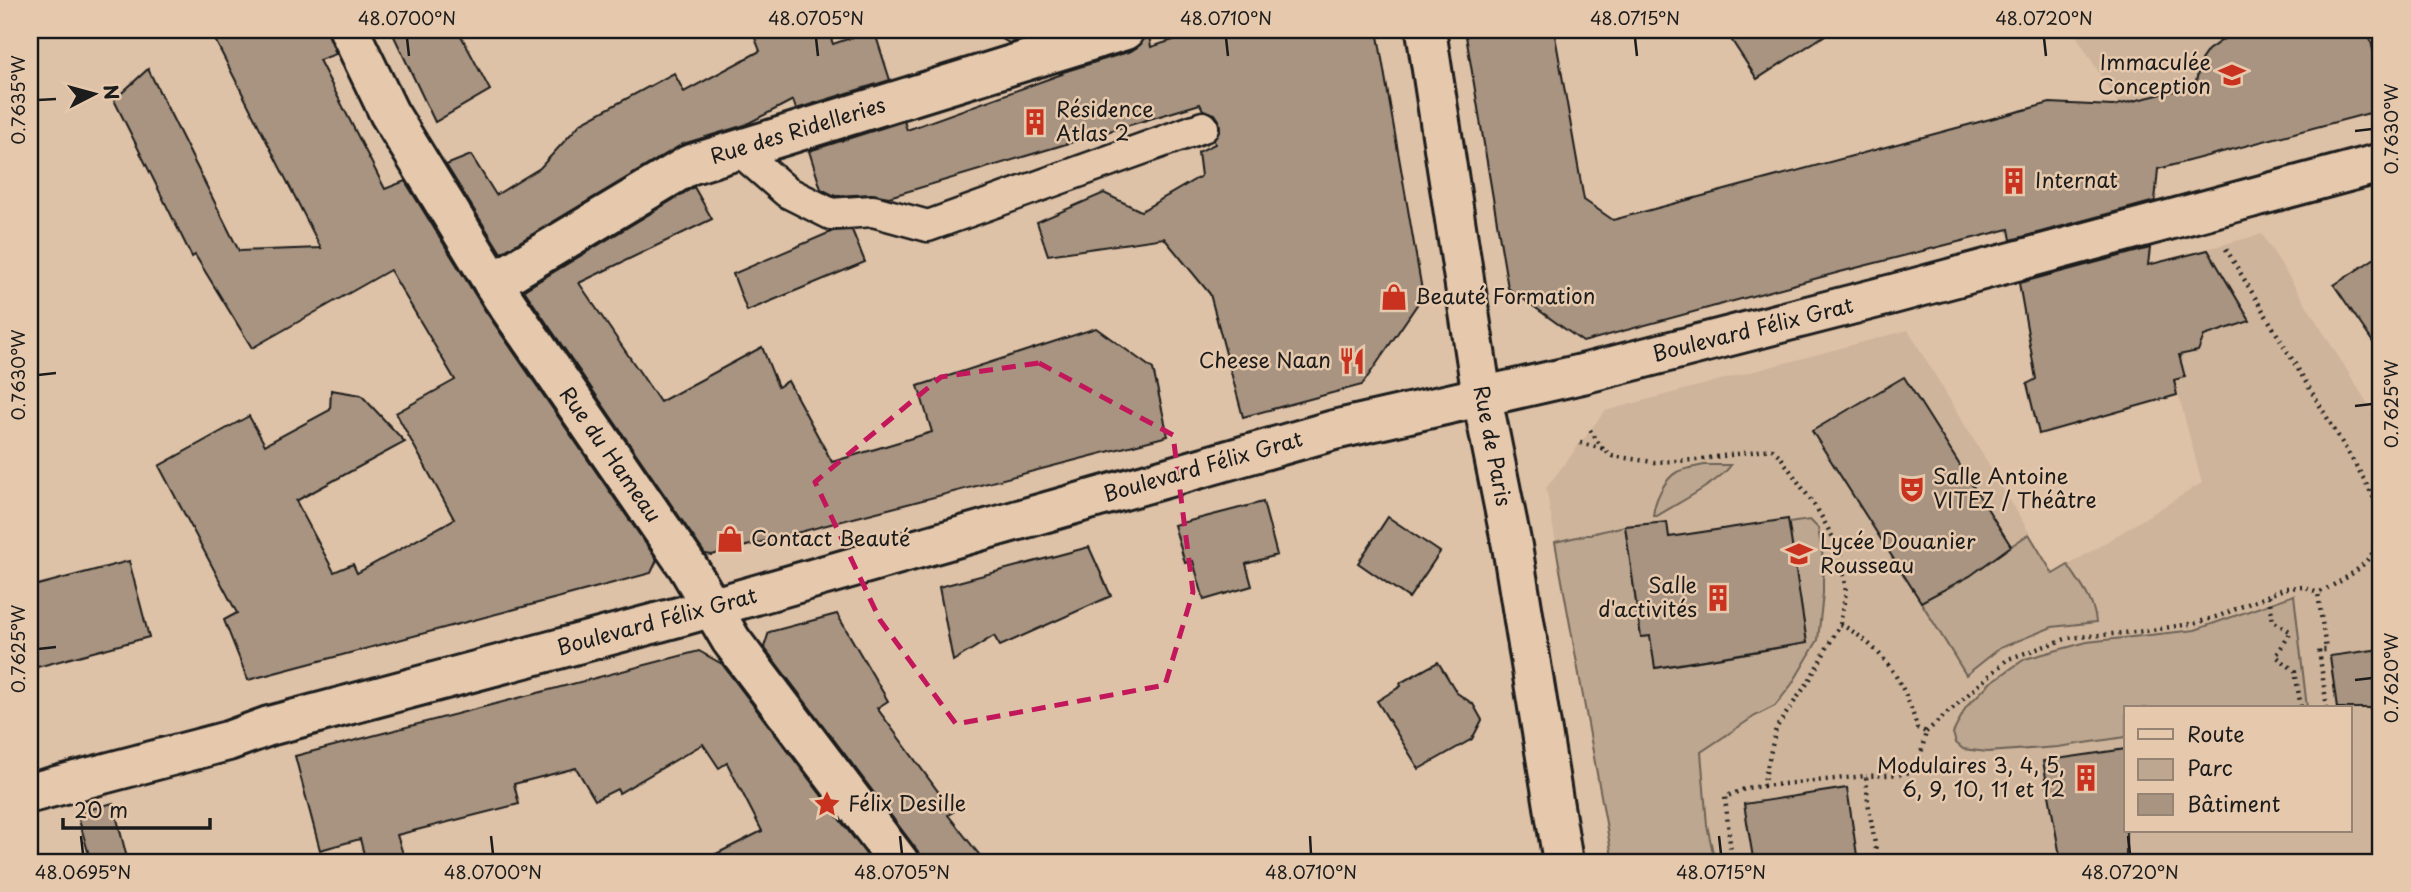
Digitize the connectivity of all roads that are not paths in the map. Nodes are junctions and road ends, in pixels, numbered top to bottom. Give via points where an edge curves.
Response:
1 (349, 30) edge
2 (1125, 30) edge
3 (1426, 30) edge
4 (1203, 127) dead end
5 (739, 150) junction
6 (2381, 163) edge
7 (493, 283) junction
8 (1482, 397) junction
9 (713, 607) junction
10 (30, 793) edge
11 (900, 862) edge
12 (1563, 862) edge

1 - 7 main road, Rue du Hameau via 388,113
2 - 5 main road, Rue des Ridelleries
3 - 8 main road, Rue de Paris
4 - 5 lane via 928,226 873,211 831,214 788,192
5 - 7 main road, Rue des Ridelleries via 689,165
6 - 8 main road, Boulevard Félix Grat via 1893,295
7 - 9 main road, Rue du Hameau
8 - 9 main road, Boulevard Félix Grat via 1334,429
8 - 12 main road, Rue de Paris via 1512,546
9 - 10 main road, Boulevard Félix Grat
9 - 11 main road, Rue du Hameau via 731,640

